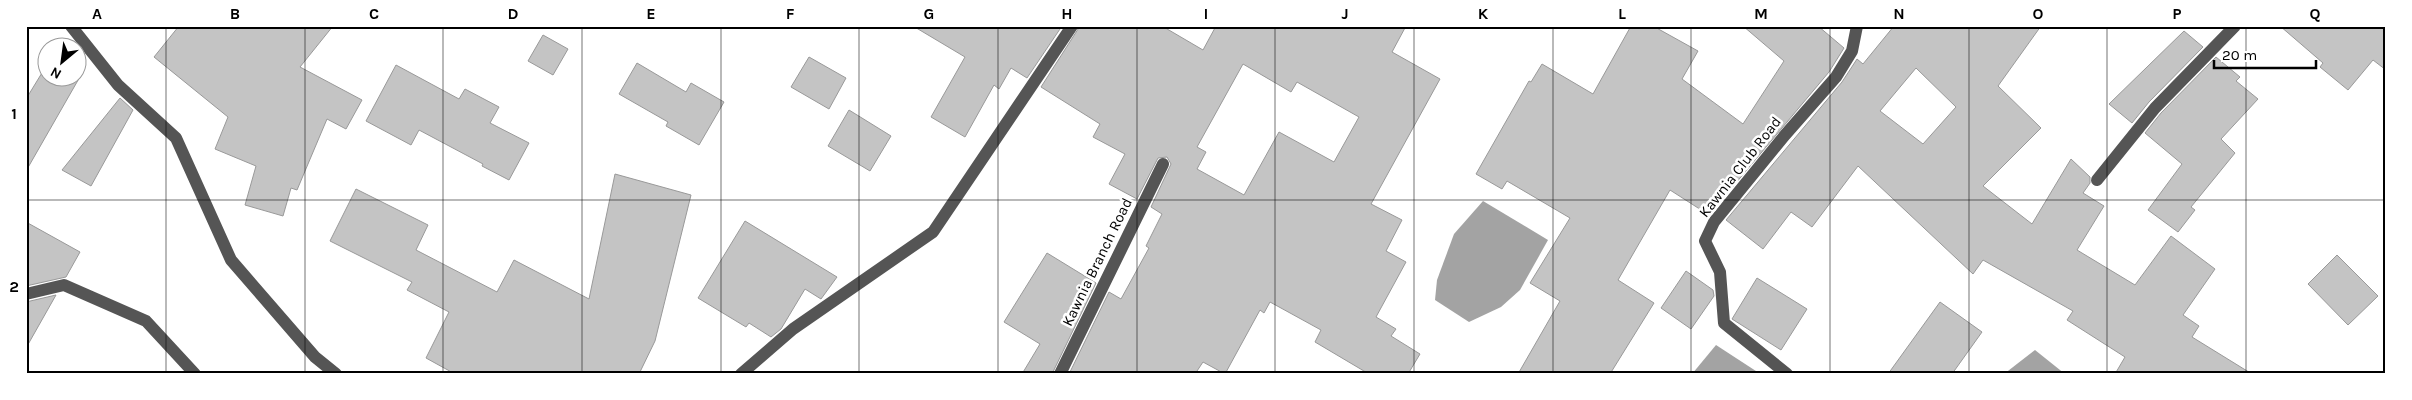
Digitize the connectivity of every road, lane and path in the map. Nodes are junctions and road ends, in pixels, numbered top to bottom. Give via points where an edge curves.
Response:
1 (71, 26) edge
2 (1072, 26) edge
3 (1857, 26) edge
4 (2235, 26) edge
5 (1162, 164) dead end
6 (2097, 180) dead end
7 (26, 294) edge
8 (195, 374) edge
9 (336, 374) edge
10 (741, 374) edge
11 (1060, 374) edge
12 (1787, 374) edge

1 - 9 street via 118,85 176,138 231,260 315,357
2 - 10 street via 933,232 793,329
3 - 12 street, Kawnia Club Road via 1852,51 1836,78 1714,222 1705,241 1720,272 1724,323
4 - 6 street via 2156,108
5 - 11 street, Kawnia Branch Road
7 - 8 street via 64,285 146,320

